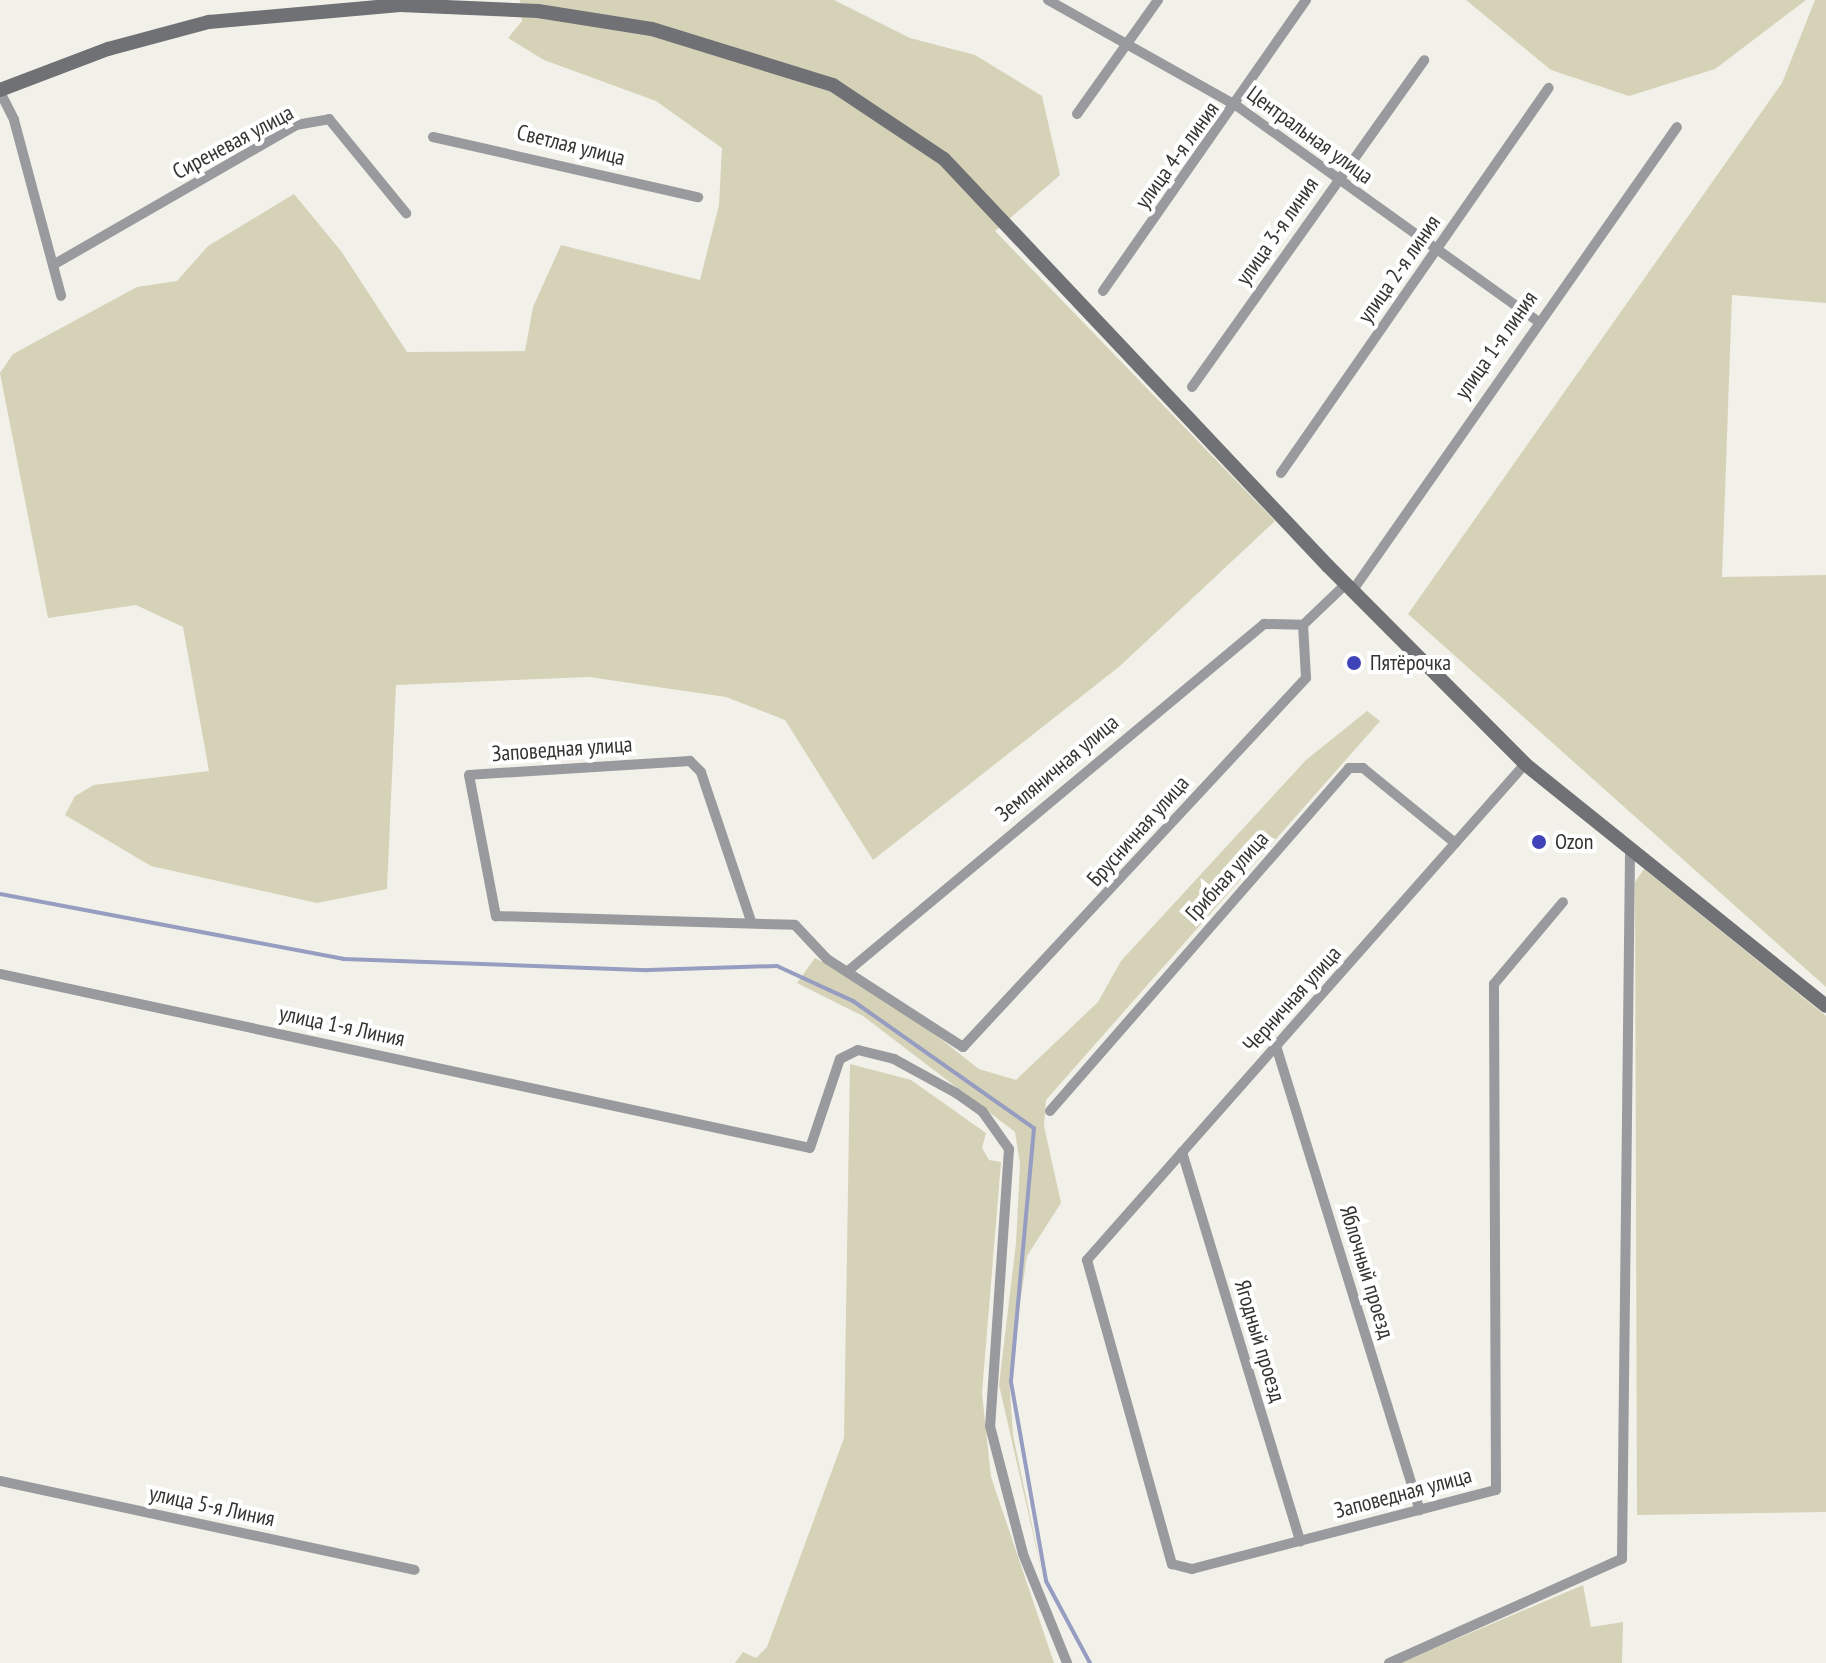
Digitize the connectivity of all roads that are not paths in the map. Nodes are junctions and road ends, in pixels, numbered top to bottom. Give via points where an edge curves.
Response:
1 (1048, 0) edge
2 (1158, 0) edge
3 (1306, 0) edge
4 (1127, 46) junction
5 (1424, 60) dead end
6 (1549, 88) dead end
7 (0, 91) edge
8 (1237, 106) junction
9 (1077, 114) dead end
10 (1677, 127) dead end
11 (433, 137) dead end
12 (1336, 180) junction
13 (698, 197) dead end
14 (406, 213) dead end
15 (1436, 252) junction
16 (53, 265) junction
17 (1103, 291) dead end
18 (61, 296) dead end
19 (1537, 321) junction
20 (1192, 387) dead end
21 (1281, 473) dead end
22 (1350, 586) junction
23 (1303, 625) junction
24 (1525, 764) junction
25 (1455, 843) junction
26 (1630, 849) junction
27 (1563, 902) dead end
28 (751, 921) junction
29 (848, 971) junction
30 (0, 974) edge
31 (1826, 1006) edge
32 (1276, 1046) junction
33 (963, 1047) joint
34 (1050, 1111) dead end
35 (1182, 1152) junction
36 (1087, 1260) joint
37 (0, 1481) edge
38 (1420, 1510) junction
39 (1300, 1541) junction
40 (415, 1570) dead end
41 (1067, 1663) edge
42 (1389, 1663) edge

1 - 4 street, Центральная улица
2 - 4 street
3 - 8 street, улица 4-я линия
4 - 8 street, Центральная улица
4 - 9 street
5 - 12 street, улица 3-я линия
6 - 15 street, улица 2-я линия
7 - 16 street via 14,120
7 - 22 street via 118,45 209,22 400,5 538,11 652,29 833,85 944,159
8 - 12 street, Центральная улица
8 - 17 street, улица 4-я линия
10 - 19 street, улица 1-я линия
11 - 13 street, Светлая улица
12 - 15 street, Центральная улица
12 - 20 street, улица 3-я линия
14 - 16 street, Сиреневая улица via 329,119 296,125
15 - 19 street, Центральная улица
15 - 21 street, улица 2-я линия
16 - 18 street
19 - 22 street, улица 1-я линия
22 - 23 street, улица 1-я линия
22 - 24 street
23 - 29 street, Земляничная улица via 1264,624
23 - 33 street, Брусничная улица via 1306,678
24 - 25 street, Черничная улица
24 - 26 street
25 - 32 street, Черничная улица
25 - 34 street, Грибная улица via 1363,768 1349,768
26 - 31 street
26 - 42 street via 1622,1559
27 - 38 street, Заповедная улица via 1494,984 1496,1490
28 - 28 street, Заповедная улица via 701,772 690,761 469,775 496,916
28 - 29 street, Заповедная улица via 795,925 827,959
29 - 33 street, Заповедная улица
30 - 41 street, улица 1-я Линия via 665,1116 674,1123 688,1119 810,1148 840,1059 858,1050 894,1059 956,1093 1005,1138 1011,1160 990,1426 1023,1554
32 - 35 street, Черничная улица
32 - 38 street, Яблочный проезд
35 - 36 street, Черничная улица
35 - 39 street, Ягодный проезд
36 - 39 street, Заповедная улица via 1172,1564 1192,1569
37 - 40 street, улица 5-я Линия
38 - 39 street, Заповедная улица

